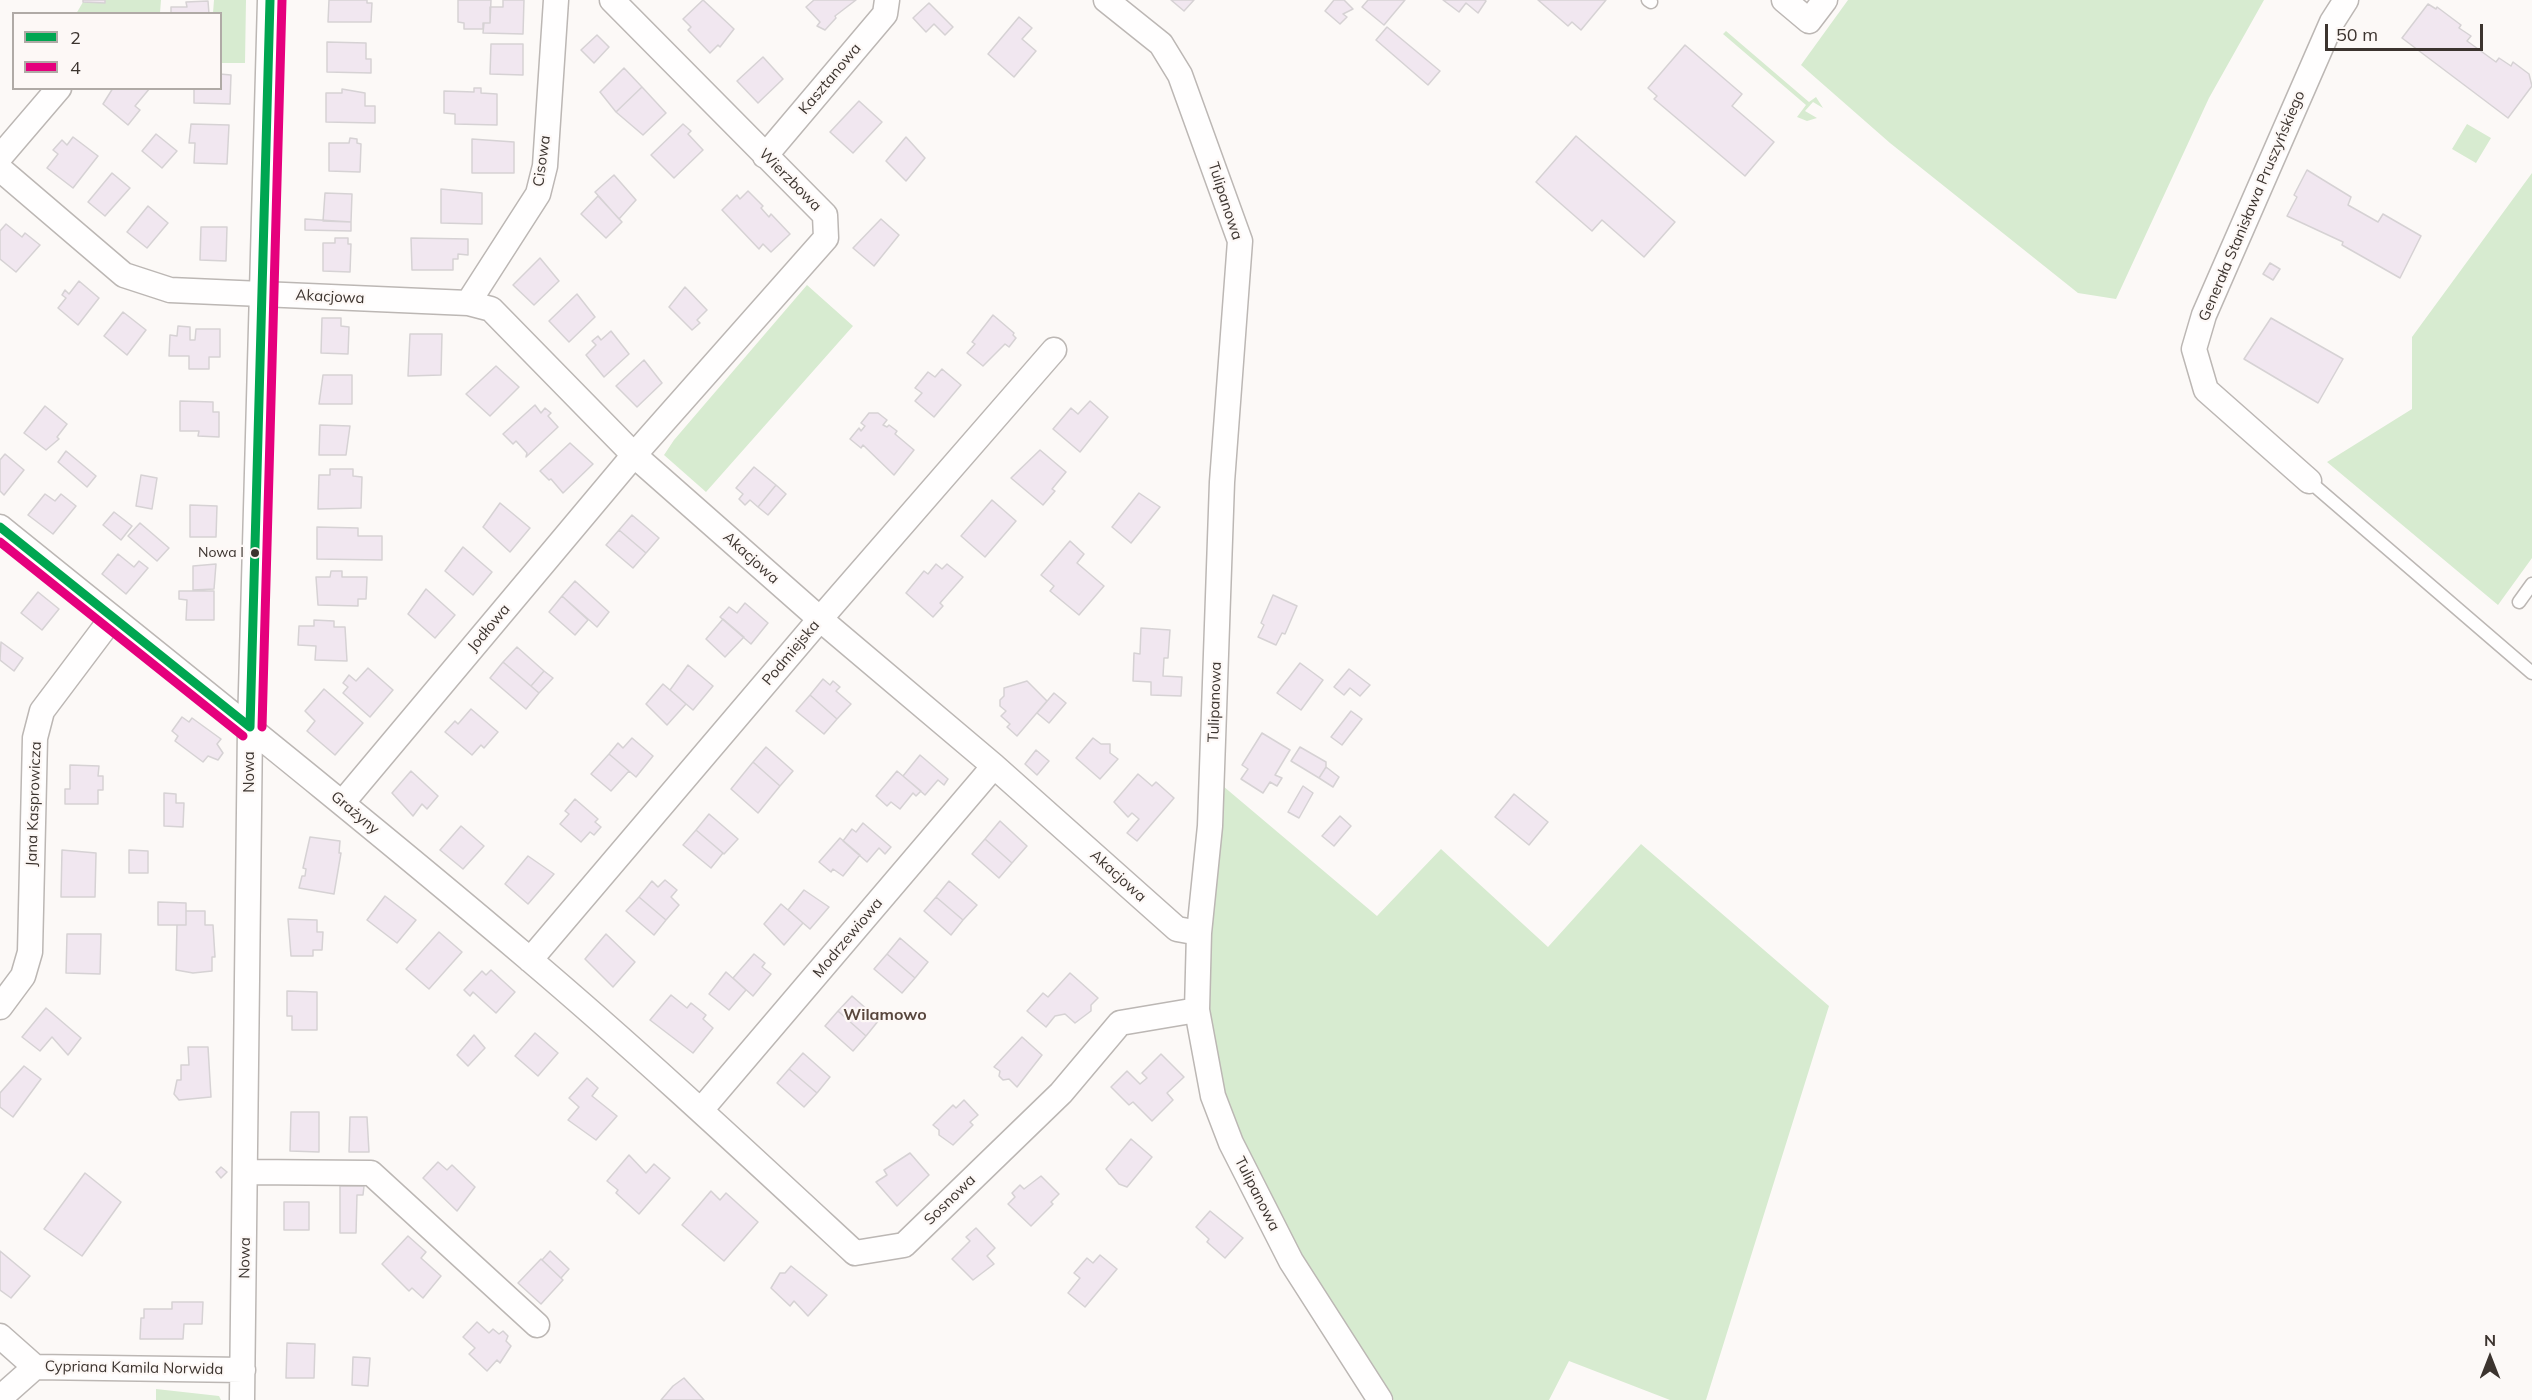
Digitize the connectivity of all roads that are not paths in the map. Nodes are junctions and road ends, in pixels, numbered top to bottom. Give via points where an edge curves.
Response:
1 (270, 0) edge
2 (556, 0) edge
3 (612, 0) edge
4 (887, 0) edge
5 (1106, 0) edge
6 (1784, 0) edge
7 (1825, 0) edge
8 (2346, 0) edge
9 (57, 90) edge
10 (765, 156) junction
11 (0, 157) edge
12 (0, 169) edge
13 (263, 294) junction
14 (468, 303) junction
15 (1054, 350) dead end
16 (634, 455) junction
17 (2309, 481) joint
18 (0, 527) edge
19 (2532, 584) edge
20 (2519, 602) dead end
21 (112, 618) junction
22 (820, 619) junction
23 (2532, 673) edge
24 (250, 727) junction
25 (994, 765) junction
26 (343, 802) junction
27 (1199, 933) junction
28 (530, 960) junction
29 (0, 1007) edge
30 (1197, 1010) junction
31 (701, 1110) junction
32 (246, 1172) junction
33 (537, 1325) dead end
34 (0, 1336) edge
35 (35, 1367) junction
36 (243, 1370) junction
37 (0, 1398) edge
38 (242, 1400) edge
39 (1380, 1400) edge

1 - 13 street, Nowa
2 - 14 street, Cisowa via 545,166 538,194
3 - 10 street, Wierzbowa
4 - 10 street, Kasztanowa via 885,14
5 - 27 street, Tulipanowa via 1161,44 1180,75 1240,241 1222,482 1210,826
6 - 7 street via 1809,21
8 - 17 street, Generała Stanisława Pruszyńskiego via 2332,22 2225,266 2194,349 2206,390
9 - 11 street
10 - 16 street, Wierzbowa via 825,215 826,238
12 - 13 street, Akacjowa via 124,275 170,290
13 - 14 street, Akacjowa
13 - 24 street, Nowa
14 - 16 street, Akacjowa via 491,309
15 - 22 street, Podmiejska
16 - 22 street, Akacjowa
16 - 26 street, Jodłowa
17 - 23 lane
18 - 21 street, Grażyny
19 - 20 lane
21 - 24 street, Grażyny
21 - 29 street, Jana Kasprowicza via 42,711 34,738 30,952 23,976
22 - 25 street, Akacjowa
22 - 28 street, Podmiejska
24 - 26 street, Grażyny
24 - 32 street, Nowa
25 - 27 street, Akacjowa via 1177,929
25 - 31 street, Modrzewiowa
26 - 28 street, Grażyny
27 - 30 street, Tulipanowa
28 - 31 street, Grażyny
30 - 31 street, Sosnowa via 1120,1023 1061,1092 904,1245 855,1253
30 - 39 street, Tulipanowa via 1213,1096 1231,1143 1291,1261
32 - 33 street via 371,1173
32 - 36 street, Nowa
34 - 35 street
35 - 36 street, Cypriana Kamila Norwida
35 - 37 street, Cypriana Kamila Norwida
36 - 38 street, Nowa

